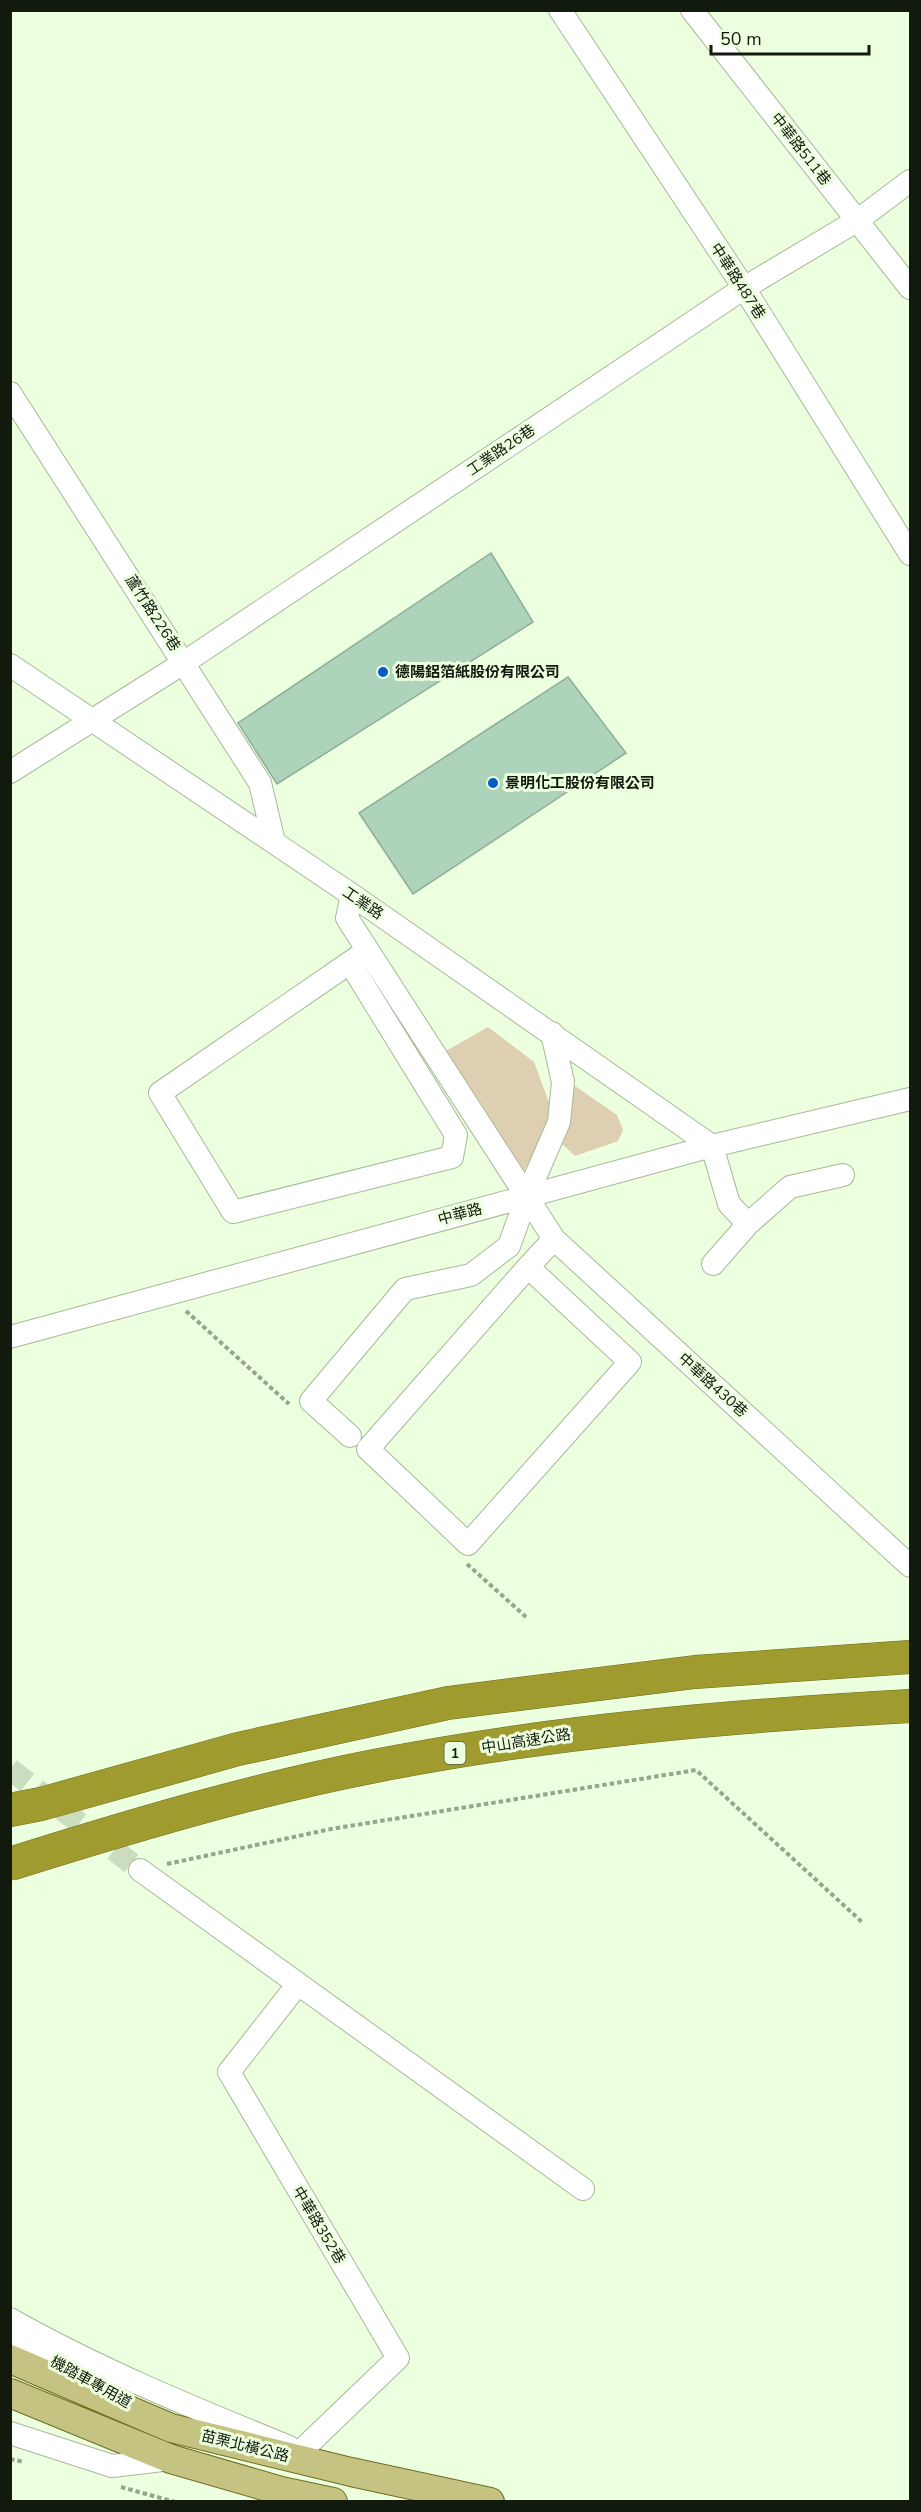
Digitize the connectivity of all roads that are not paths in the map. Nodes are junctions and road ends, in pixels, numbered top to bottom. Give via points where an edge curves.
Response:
1 (560, 10) edge
2 (692, 10) edge
3 (910, 181) edge
4 (858, 220) junction
5 (744, 288) junction
6 (910, 288) edge
7 (10, 393) edge
8 (910, 554) edge
9 (185, 662) junction
10 (10, 666) edge
11 (92, 721) junction
12 (10, 772) edge
13 (274, 843) junction
14 (352, 895) junction
15 (359, 957) junction
16 (552, 1033) junction
17 (910, 1099) edge
18 (712, 1146) junction
19 (843, 1175) dead end
20 (527, 1196) junction
21 (748, 1224) junction
22 (554, 1239) junction
23 (713, 1264) dead end
24 (528, 1266) junction
25 (10, 1337) edge
26 (350, 1436) dead end
27 (910, 1566) edge
28 (910, 1657) edge
29 (910, 1706) edge
30 (26, 1807) edge
31 (10, 1864) edge
32 (140, 1870) tunnel mouth
33 (298, 1984) junction
34 (583, 2189) dead end
35 (10, 2319) edge
36 (10, 2337) edge
37 (10, 2359) edge
38 (10, 2393) edge
39 (10, 2404) edge
40 (171, 2428) junction
41 (10, 2433) edge
42 (300, 2452) junction
43 (171, 2459) junction
44 (351, 2472) junction
45 (333, 2502) edge
46 (347, 2502) edge
47 (490, 2502) edge

1 - 5 street, 中華路487巷
2 - 4 street, 中華路511巷
3 - 4 street, 工業路26巷
4 - 5 street, 工業路26巷
4 - 6 street, 中華路511巷
5 - 8 street, 中華路487巷
5 - 9 street, 工業路26巷
7 - 9 street, 蘆竹路226巷
9 - 11 street, 工業路26巷
9 - 13 street, 蘆竹路226巷 via 260,783
10 - 11 street, 工業路
11 - 12 street, 工業路26巷
11 - 13 street, 工業路
13 - 14 street, 工業路
14 - 15 street via 347,918
14 - 16 street, 工業路
15 - 15 street via 160,1093 233,1212 452,1157 456,1135
15 - 20 street, 中華路430巷
16 - 18 street, 工業路
16 - 20 street via 562,1082 559,1122
17 - 18 street, 中華路
18 - 20 street, 中華路
18 - 21 street via 729,1204
19 - 21 street via 790,1186
20 - 22 street, 中華路430巷
20 - 25 street, 中華路
20 - 26 street via 509,1246 471,1275 405,1289 311,1401
21 - 23 street
22 - 24 street
22 - 27 street, 中華路430巷
24 - 24 street via 368,1449 468,1544 630,1362
28 - 30 highway, bridge via 695,1672 448,1703 237,1749
29 - 31 highway, 中山高速公路 / 1, bridge via 781,1713 576,1733 379,1765 179,1813
32 - 33 street
33 - 34 street
33 - 42 street, 中華路352巷 via 229,2072 398,2358
35 - 42 street via 149,2390
36 - 40 street, 機踏車專用道
37 - 40 main road, 苗栗北橫公路
38 - 43 main road, 苗栗北橫公路
39 - 43 street
40 - 44 main road, 苗栗北橫公路
41 - 43 street via 112,2466
42 - 44 street
43 - 45 main road, 苗栗北橫公路
44 - 46 main road
44 - 47 main road, 苗栗北橫公路

